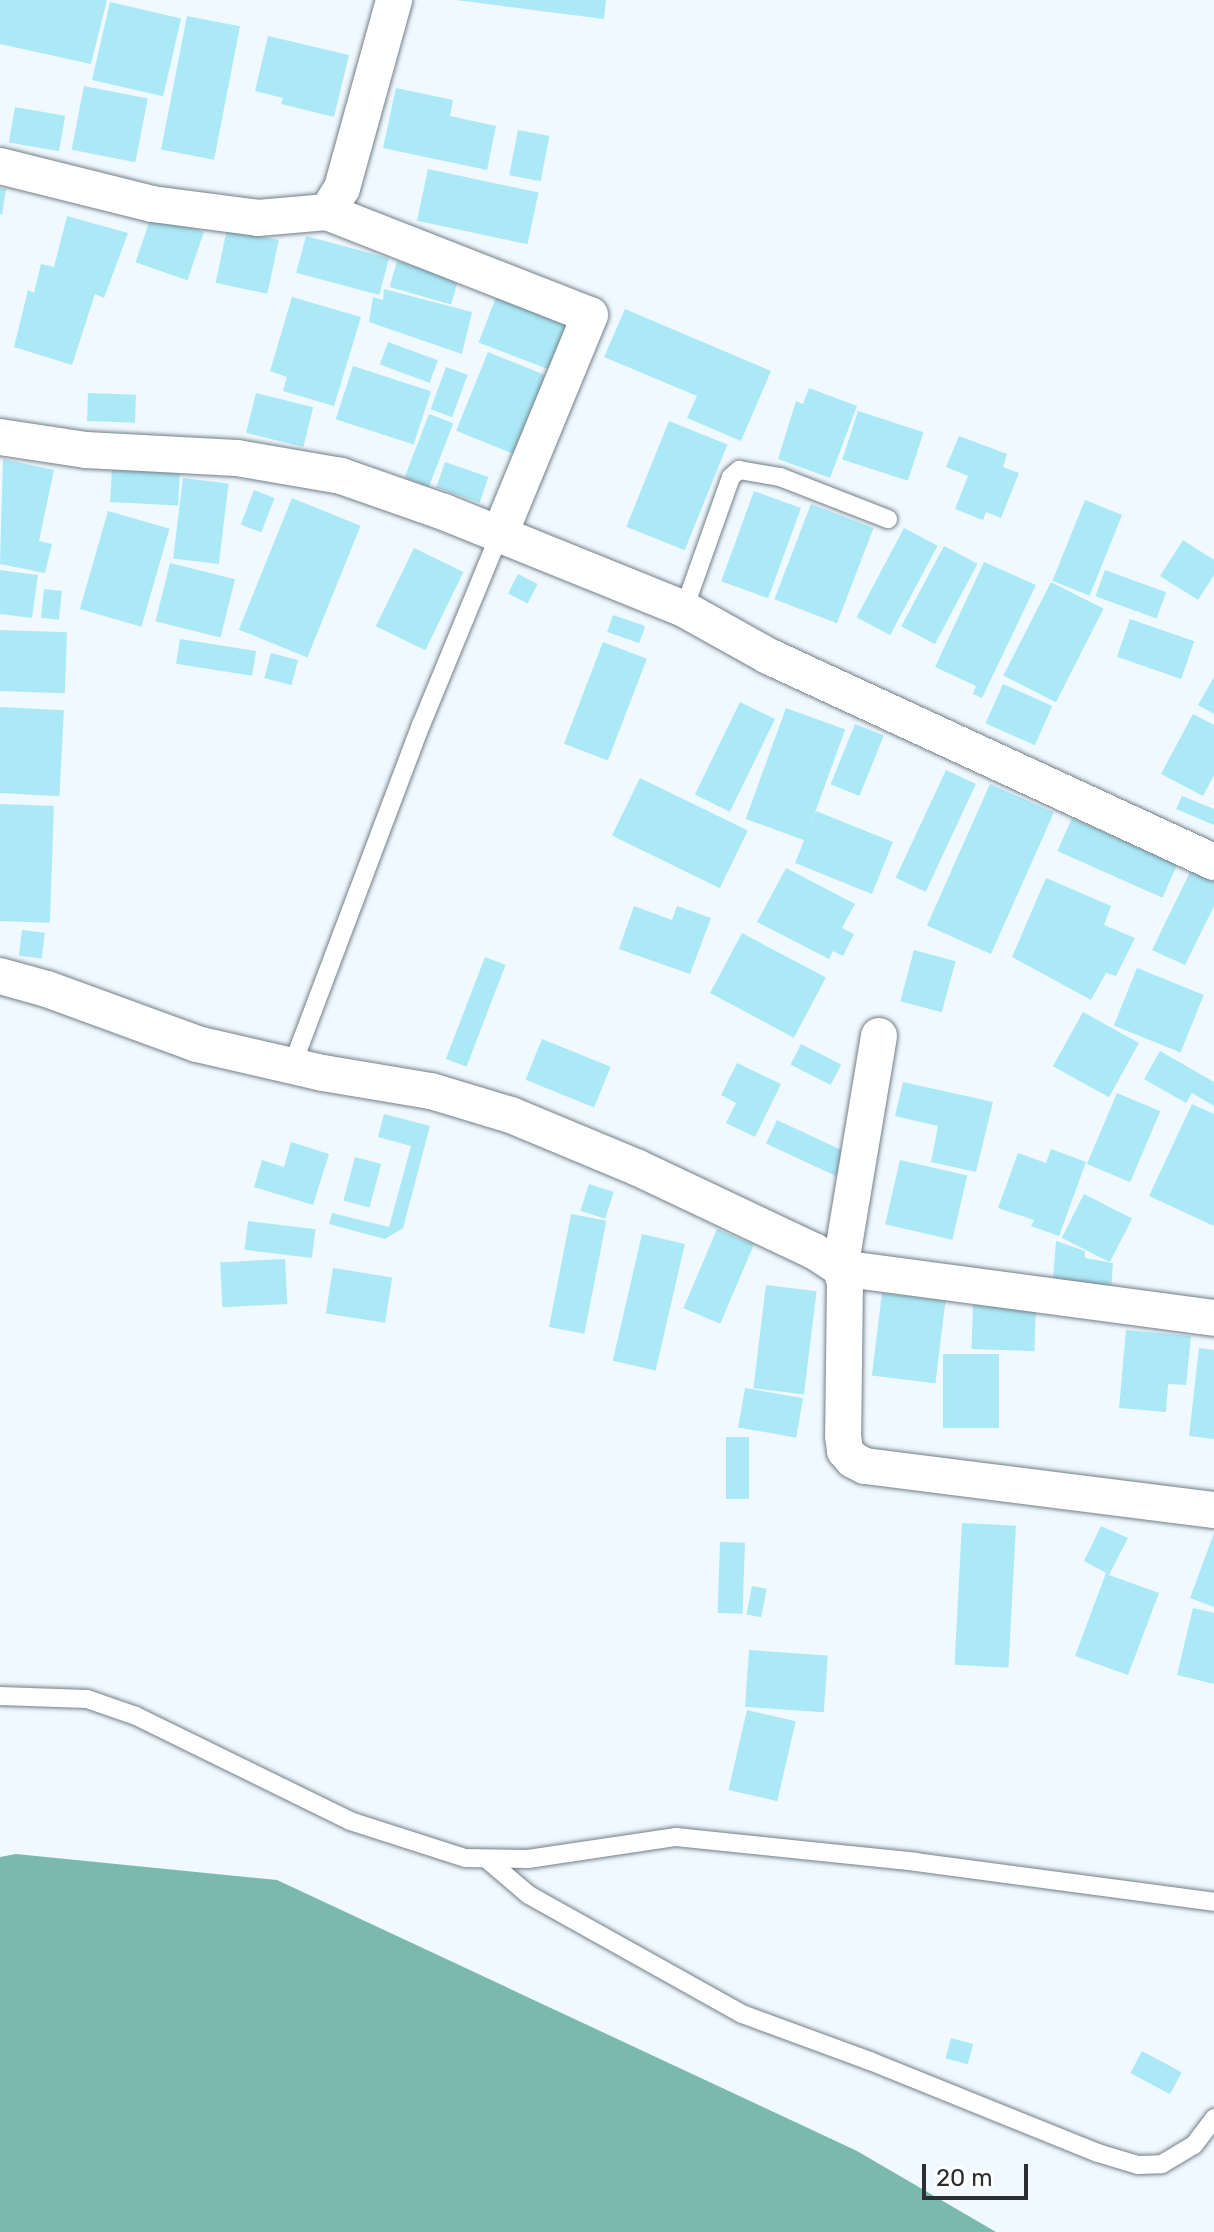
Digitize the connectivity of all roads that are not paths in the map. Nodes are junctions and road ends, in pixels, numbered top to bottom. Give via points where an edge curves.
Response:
1 (394, 0) edge
2 (0, 166) edge
3 (327, 212) junction
4 (0, 437) edge
5 (888, 519) dead end
6 (499, 536) junction
7 (684, 609) junction
8 (1214, 862) edge
9 (0, 976) edge
10 (879, 1036) dead end
11 (292, 1066) junction
12 (840, 1268) junction
13 (1214, 1318) edge
14 (1214, 1510) edge
15 (0, 1696) edge
16 (489, 1861) junction
17 (1214, 1902) edge
18 (1214, 2118) edge

1 - 3 street via 342,188
2 - 3 street via 152,204 258,218
3 - 6 street via 590,315
4 - 6 street via 86,450 237,458 341,476
5 - 7 lane via 780,477 739,470 731,477
6 - 7 street
6 - 11 lane
7 - 8 street via 768,656
9 - 11 street via 197,1044
10 - 12 street
11 - 12 street via 431,1091 511,1115 636,1167
12 - 13 street
12 - 14 street via 845,1282 843,1436 853,1460 865,1466
15 - 16 lane via 87,1699 136,1716 350,1821 433,1851
16 - 17 lane via 676,1837
16 - 18 lane via 529,1895 742,2014 1098,2153 1138,2165 1162,2164 1194,2145

